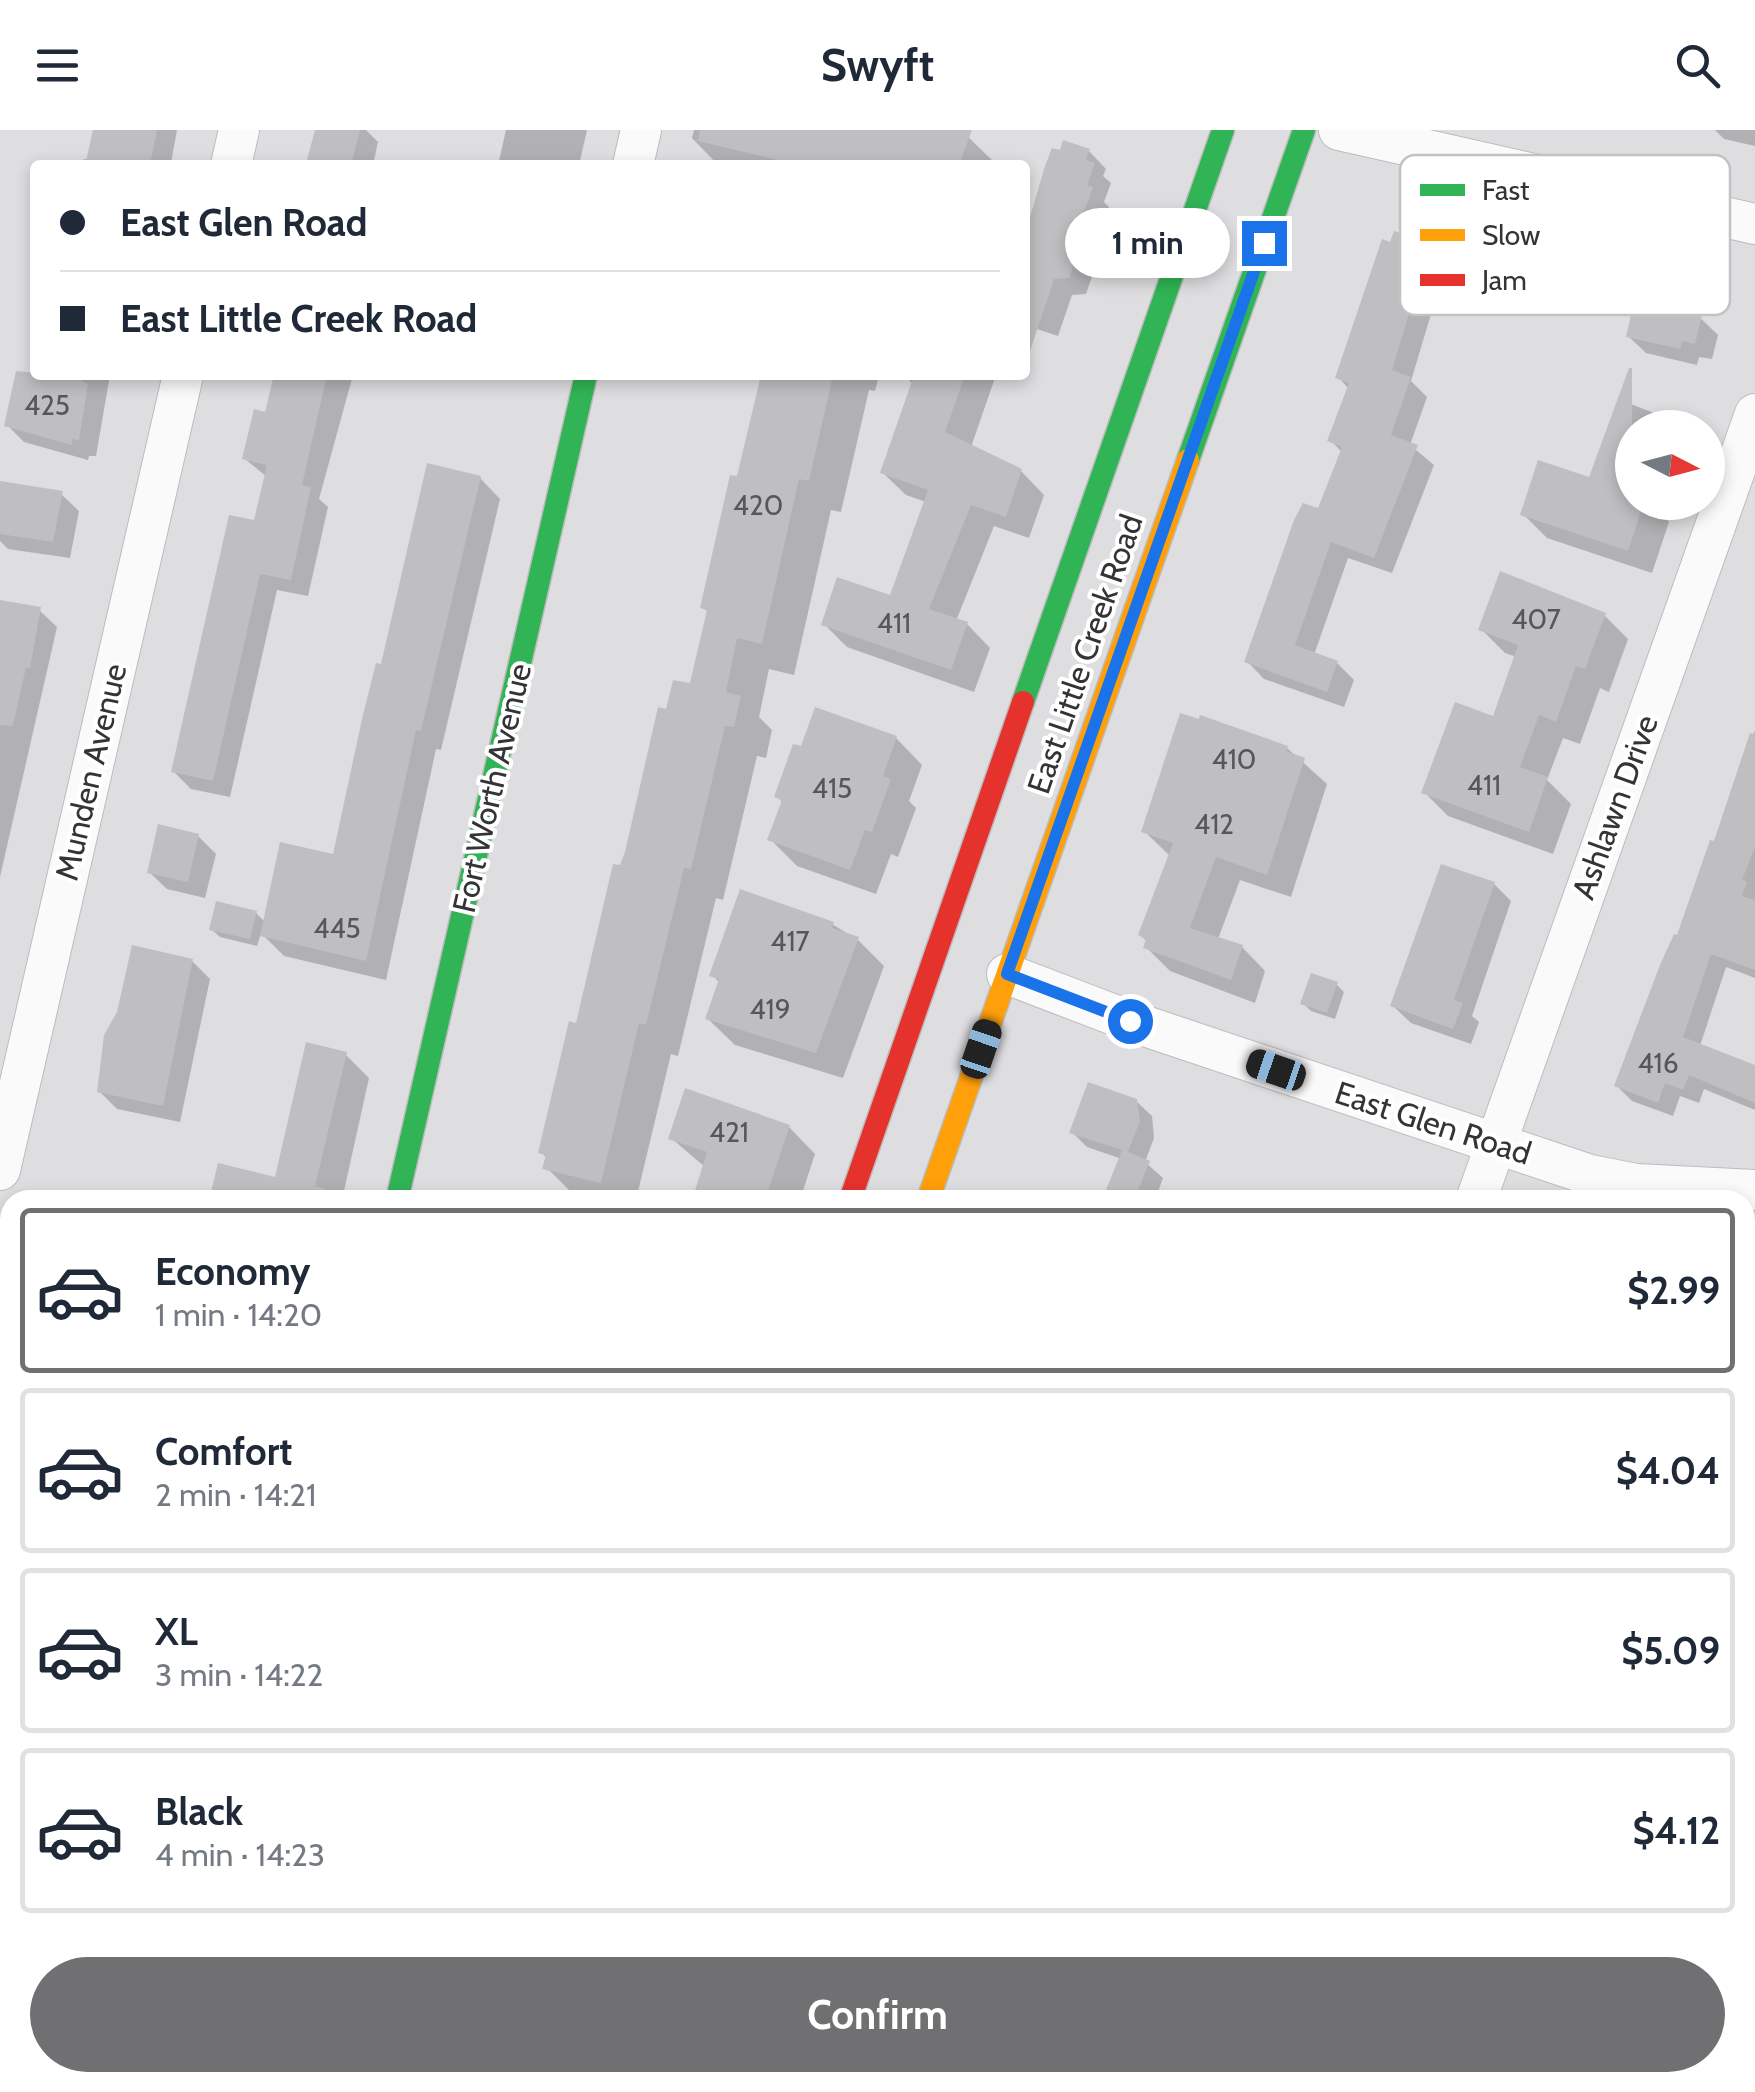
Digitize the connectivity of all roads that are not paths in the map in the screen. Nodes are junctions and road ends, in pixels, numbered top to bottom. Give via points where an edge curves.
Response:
1 (240, 130) edge
2 (641, 130) edge
3 (1223, 130) edge
4 (1304, 130) edge
5 (1339, 130) edge
6 (1450, 155) edge
7 (232, 160) edge
8 (634, 160) edge
9 (1730, 218) edge
10 (1755, 224) edge
11 (181, 380) edge
12 (585, 380) edge
13 (1755, 414) edge
14 (1007, 974) junction
15 (1495, 1144) junction
16 (0, 1170) edge
17 (398, 1190) edge
18 (853, 1190) edge
19 (931, 1190) edge
20 (1479, 1190) edge
21 (1755, 1190) edge

1 - 7 street
2 - 8 street
3 - 18 main road, East Little Creek Road
4 - 14 main road, East Little Creek Road
5 - 6 street
9 - 10 street
11 - 16 street, Munden Avenue
12 - 17 main road, Fort Worth Avenue
13 - 15 street, Ashlawn Drive
14 - 15 street, East Glen Road
14 - 19 main road, East Little Creek Road
15 - 20 street, Ashlawn Drive
15 - 21 street, East Glen Road via 1636,1184

